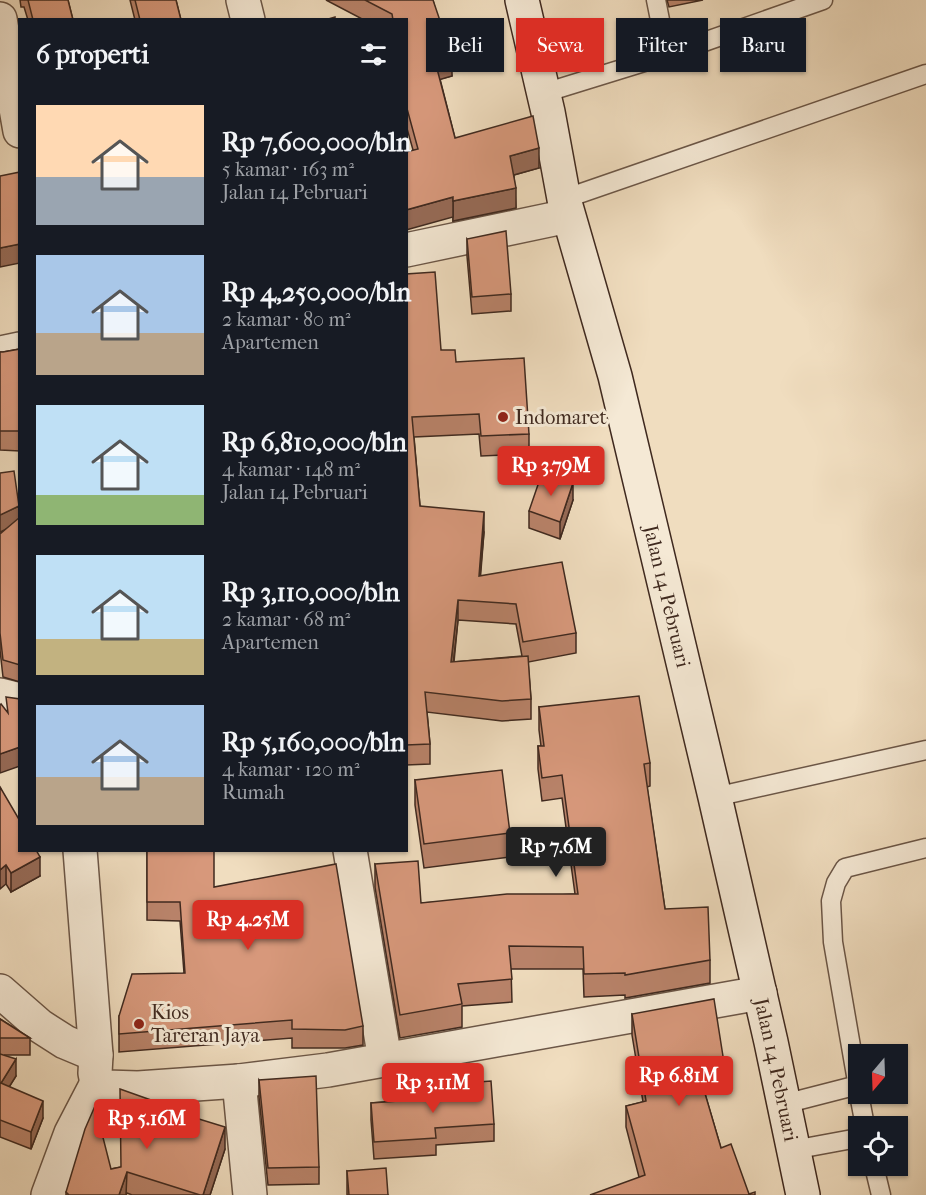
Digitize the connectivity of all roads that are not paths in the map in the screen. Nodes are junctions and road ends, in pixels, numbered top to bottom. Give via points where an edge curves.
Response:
1 (243, 0) edge
2 (522, 0) edge
3 (656, 0) edge
4 (823, 0) edge
5 (248, 18) edge
6 (660, 18) edge
7 (0, 19) edge
8 (708, 41) edge
9 (616, 71) edge
10 (926, 74) edge
11 (544, 93) junction
12 (18, 120) edge
13 (566, 208) junction
14 (408, 249) edge
15 (18, 349) edge
16 (0, 353) edge
17 (0, 695) edge
18 (18, 700) edge
19 (926, 750) edge
20 (715, 796) junction
21 (926, 848) edge
22 (80, 852) edge
23 (350, 852) edge
24 (0, 991) edge
25 (760, 993) junction
26 (851, 1044) edge
27 (385, 1060) junction
28 (97, 1069) junction
29 (239, 1081) junction
30 (848, 1088) edge
31 (784, 1104) junction
32 (848, 1140) edge
33 (793, 1150) junction
34 (876, 1176) edge
35 (48, 1195) edge
36 (249, 1195) edge
37 (803, 1195) edge
38 (881, 1195) edge

1 - 5 street
2 - 11 street, Jalan 14 Pebruari
3 - 6 lane
4 - 8 lane
7 - 12 street
9 - 11 lane
10 - 13 lane
11 - 13 street, Jalan 14 Pebruari
13 - 14 street
13 - 20 street, Jalan 14 Pebruari via 615,376
15 - 16 street
17 - 18 street
19 - 20 lane
20 - 25 street, Jalan 14 Pebruari
21 - 26 lane via 845,868 836,883 831,901 833,942
22 - 28 street
23 - 27 street
24 - 28 street
25 - 27 street
25 - 31 street, Jalan 14 Pebruari
27 - 29 street
28 - 29 street via 106,1087
28 - 35 street
29 - 36 street
30 - 31 lane
31 - 33 street, Jalan 14 Pebruari
32 - 33 lane
33 - 37 street, Jalan 14 Pebruari
34 - 38 lane

